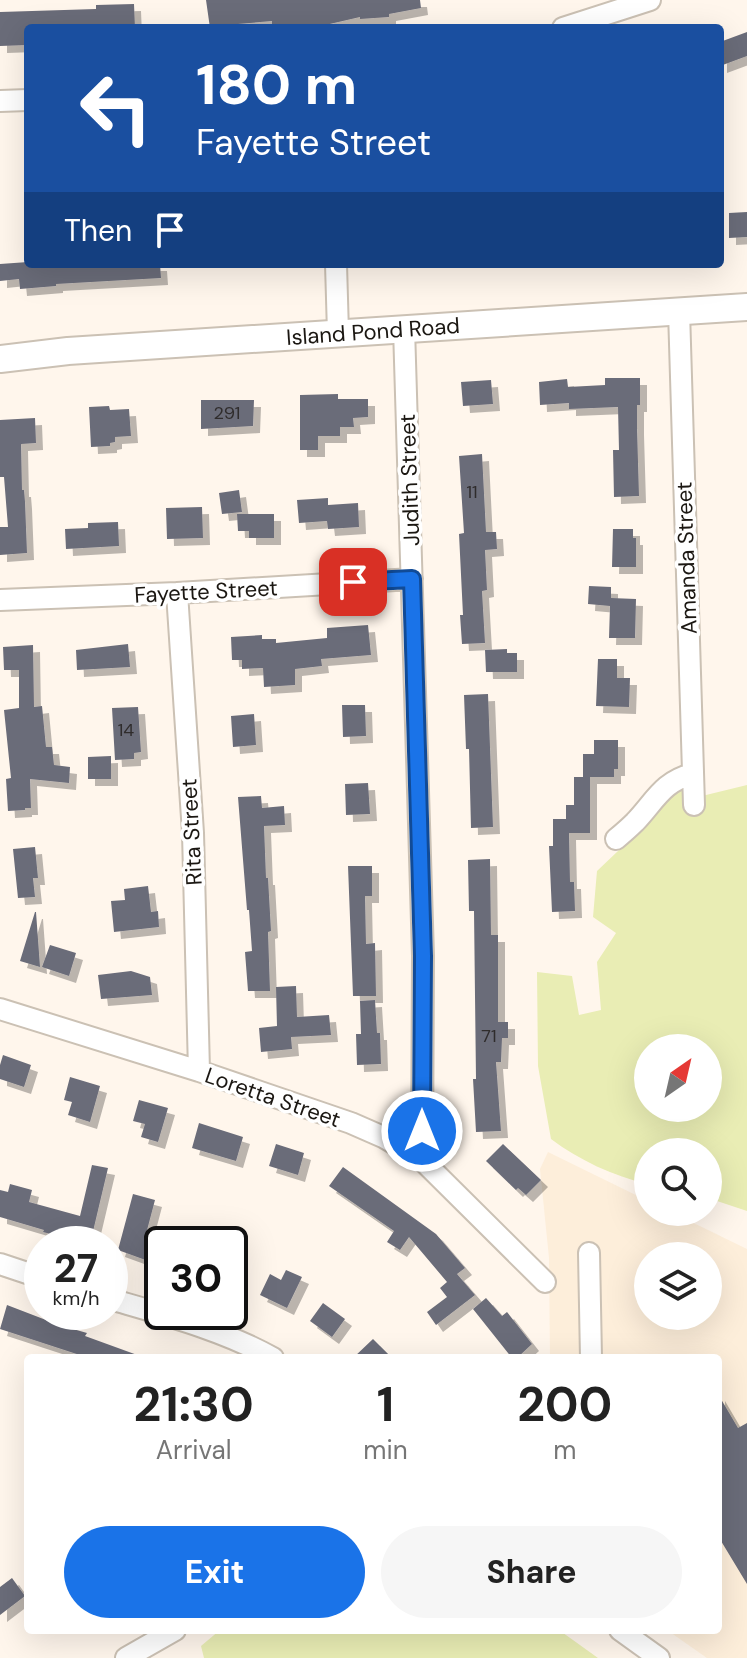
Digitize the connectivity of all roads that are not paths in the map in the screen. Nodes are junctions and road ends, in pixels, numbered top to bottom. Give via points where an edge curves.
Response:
1 (650, 0) edge
2 (575, 24) edge
3 (24, 100) edge
4 (0, 101) edge
5 (336, 268) edge
6 (747, 307) edge
7 (679, 311) junction
8 (404, 328) junction
9 (338, 333) junction
10 (0, 359) edge
11 (412, 579) junction
12 (177, 593) junction
13 (0, 600) edge
14 (693, 774) junction
15 (694, 805) dead end
16 (616, 839) dead end
17 (0, 1009) edge
18 (199, 1071) junction
19 (422, 1160) junction
20 (589, 1253) dead end
21 (0, 1264) edge
22 (24, 1272) edge
23 (545, 1282) dead end
24 (128, 1305) edge
25 (265, 1354) edge
26 (591, 1354) edge
27 (168, 1634) edge
28 (626, 1634) edge
29 (126, 1658) edge
30 (659, 1658) edge

1 - 2 street
3 - 4 street
5 - 9 street
6 - 7 main road, Island Pond Road
7 - 8 main road, Island Pond Road
7 - 14 street, Amanda Street
8 - 9 main road, Island Pond Road
8 - 11 street, Judith Street
9 - 10 main road, Island Pond Road
11 - 12 street, Fayette Street
11 - 19 street, Judith Street via 423,956
12 - 13 street, Fayette Street
12 - 18 street, Rita Street via 193,833
14 - 15 street, Amanda Street
14 - 16 street via 670,783
17 - 18 street, Loretta Street
18 - 19 street, Loretta Street via 362,1127
19 - 23 street, Loretta Street
20 - 26 street
21 - 22 street
24 - 25 street
27 - 29 street
28 - 30 street

